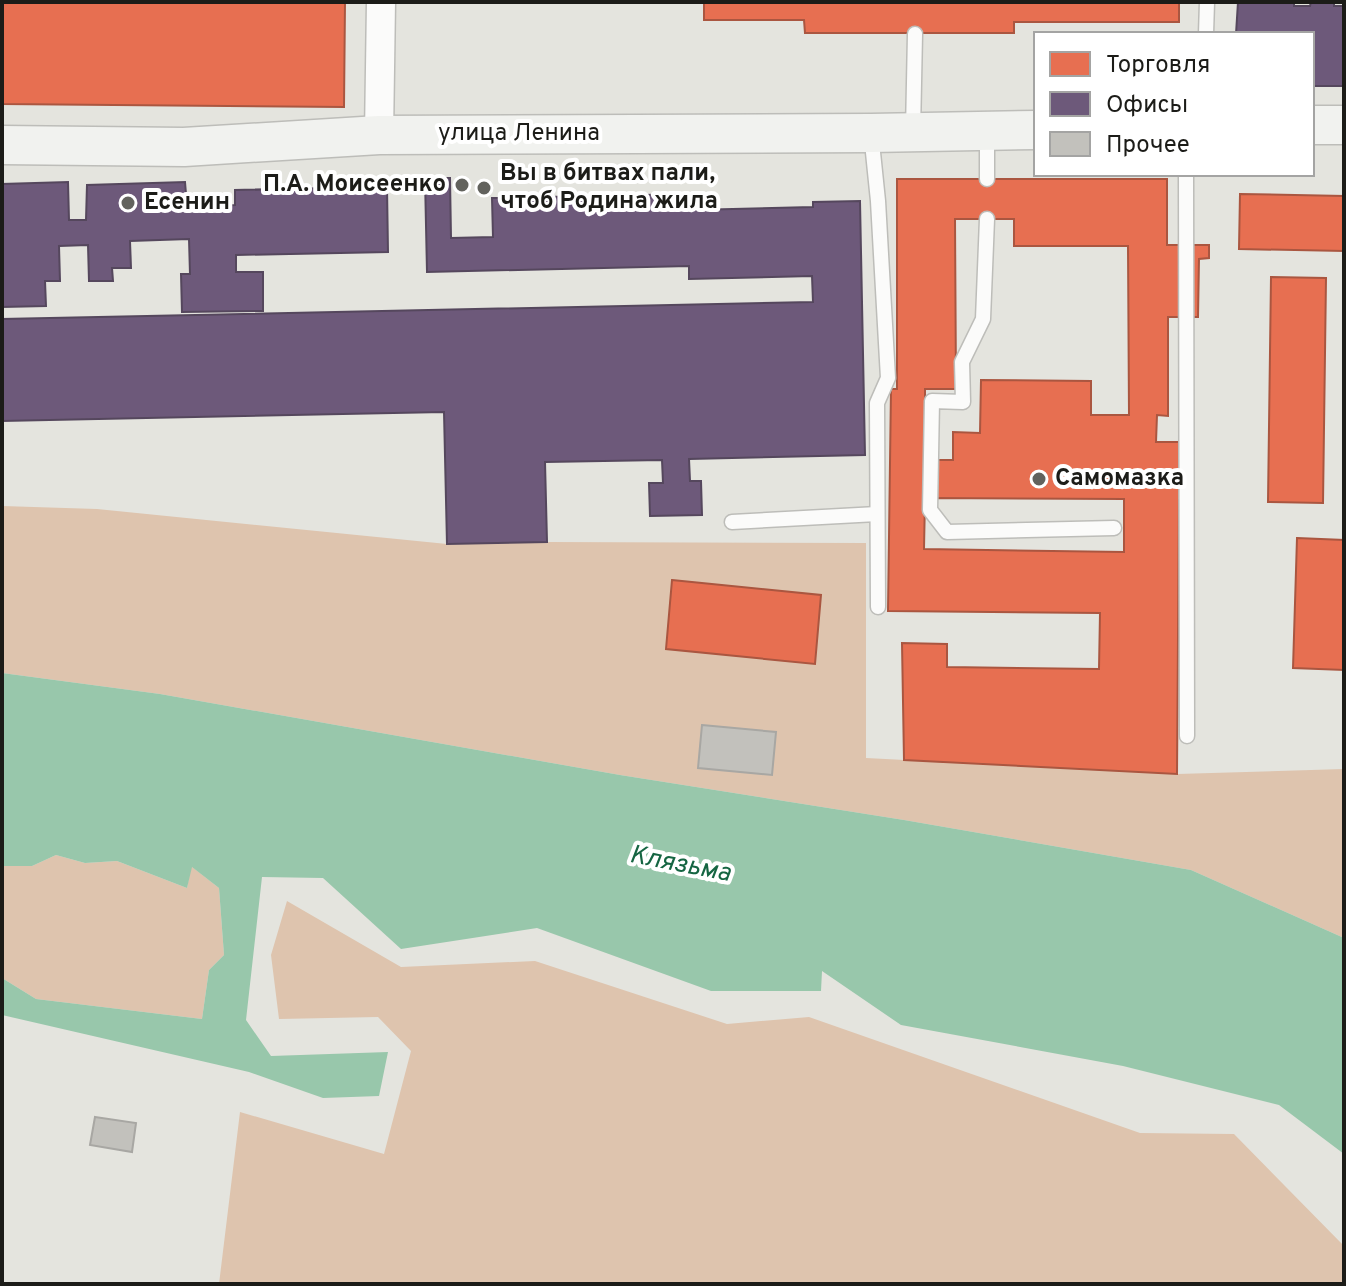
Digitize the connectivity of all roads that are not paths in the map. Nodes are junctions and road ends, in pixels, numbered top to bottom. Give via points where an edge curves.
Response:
1 (381, 2) edge
2 (1207, 2) edge
3 (1206, 32) edge
4 (915, 34) dead end
5 (1314, 125) edge
6 (1344, 125) edge
7 (1034, 130) edge
8 (987, 131) junction
9 (913, 132) junction
10 (871, 133) junction
11 (379, 135) junction
12 (2, 145) edge
13 (1186, 176) edge
14 (987, 179) dead end
15 (987, 219) dead end
16 (877, 514) junction
17 (732, 522) dead end
18 (1114, 528) dead end
19 (878, 607) dead end
20 (1187, 736) dead end

1 - 11 street
2 - 3 lane
4 - 9 lane
5 - 6 main road
7 - 8 main road, улица Ленина
8 - 9 main road, улица Ленина
8 - 14 lane
9 - 10 main road, улица Ленина
10 - 11 main road, улица Ленина
10 - 16 lane via 888,378 877,403
11 - 12 main road, улица Ленина via 184,147
13 - 20 lane
15 - 18 lane via 983,319 962,362 963,402 932,401 930,510 947,532
16 - 17 lane
16 - 19 lane

